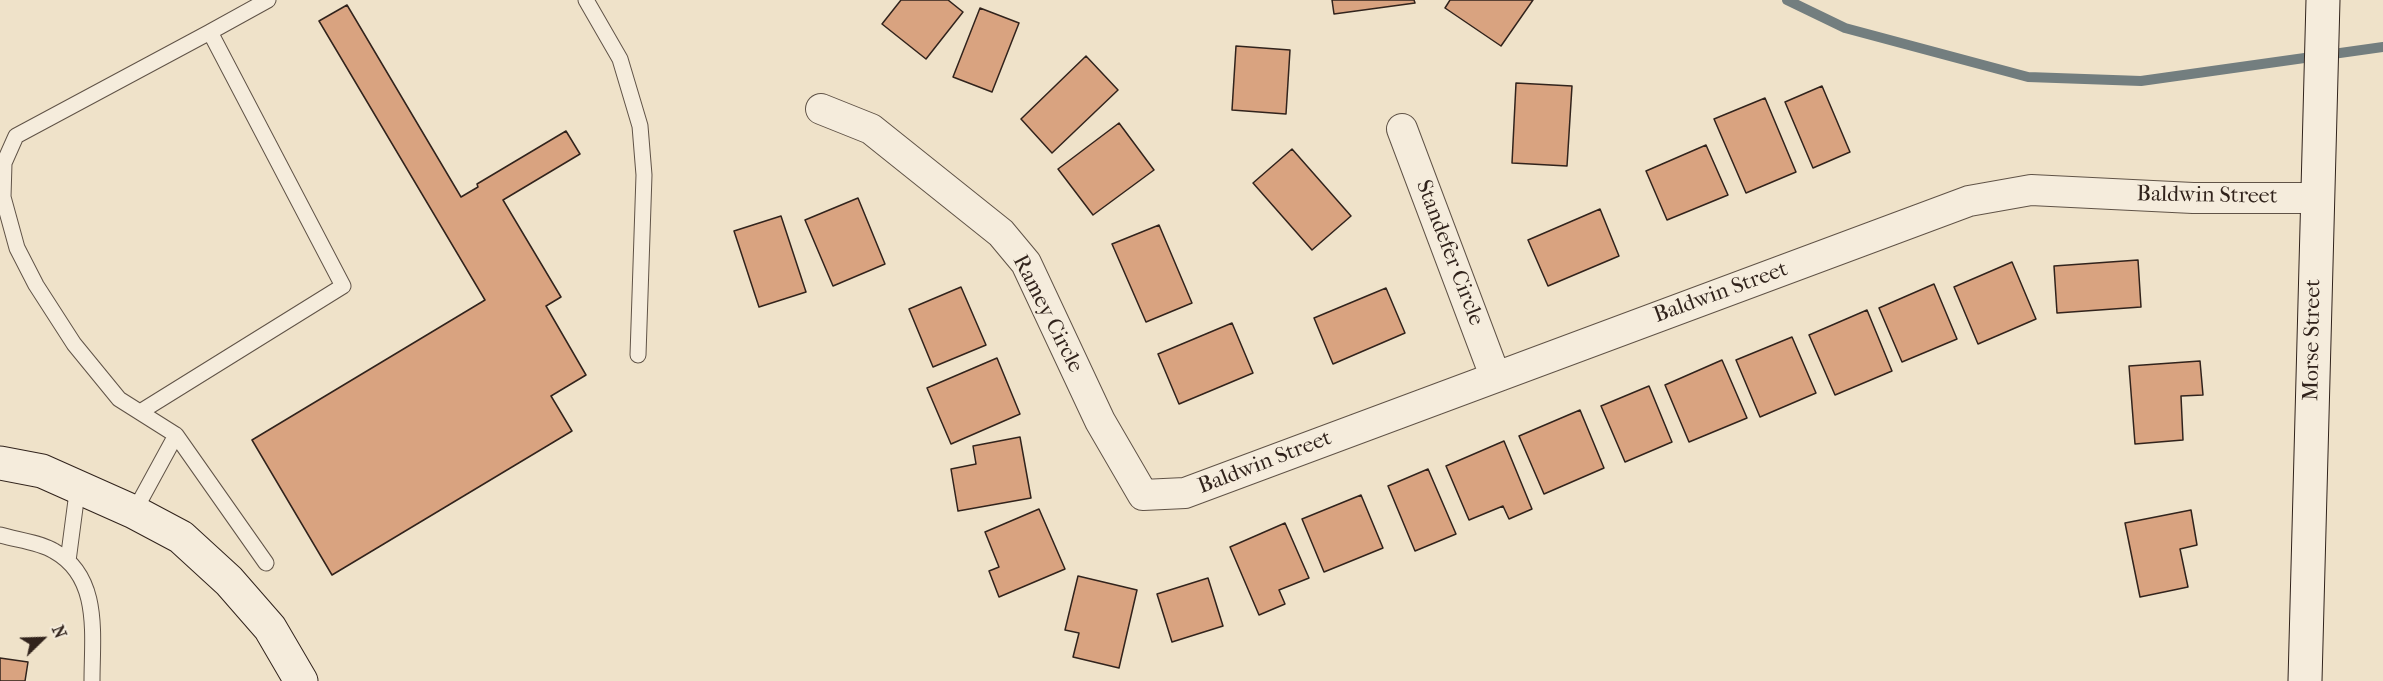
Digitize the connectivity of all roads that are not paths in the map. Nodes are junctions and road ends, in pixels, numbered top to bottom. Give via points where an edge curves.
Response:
1 (268, 0) edge
2 (586, 0) edge
3 (2324, 1) edge
4 (210, 32) junction
5 (821, 109) dead end
6 (1402, 129) dead end
7 (2317, 198) junction
8 (638, 355) dead end
9 (1495, 376) junction
10 (140, 412) junction
11 (176, 435) junction
12 (0, 463) edge
13 (78, 485) junction
14 (1143, 495) joint
15 (134, 512) junction
16 (0, 536) edge
17 (68, 561) junction
18 (266, 562) dead end
19 (92, 681) edge
20 (301, 681) edge
21 (2305, 681) edge

1 - 4 lane
2 - 8 lane via 620,59 640,126 644,175
3 - 7 street, Morse Street
4 - 10 lane via 343,285
4 - 10 lane via 16,136 4,163 3,197 17,248 36,285 74,344 119,399
5 - 14 street, Ramey Circle via 872,129 1001,232 1026,263 1100,421
6 - 9 street, Standefer Circle
7 - 9 street, Baldwin Street via 2193,198 2031,190 1969,201
7 - 21 street, Morse Street
9 - 14 street, Baldwin Street via 1185,493
10 - 11 lane
11 - 15 lane
11 - 18 lane
12 - 13 street via 42,471
13 - 15 street
13 - 17 lane
15 - 20 street via 181,537 229,581 270,628
16 - 17 lane via 52,550
17 - 19 lane via 84,580 91,607

